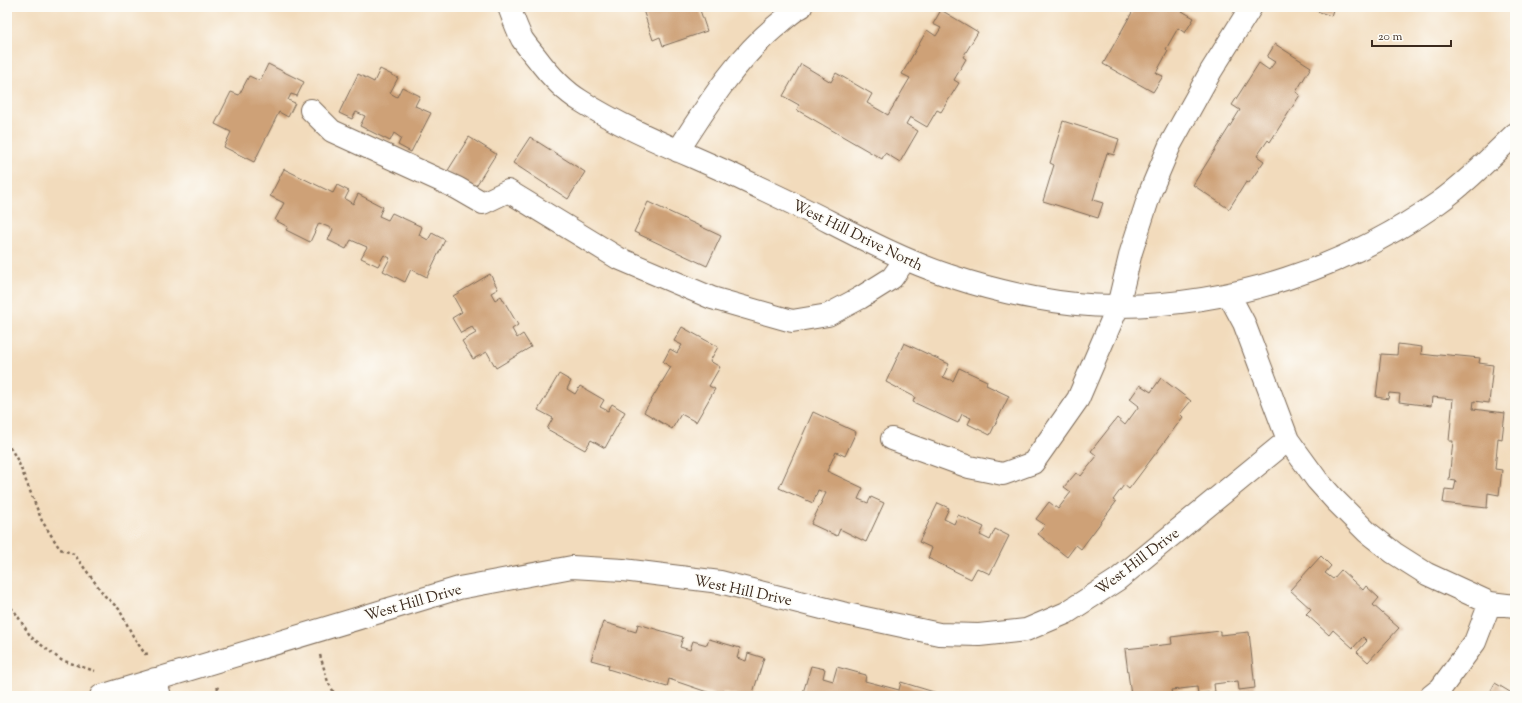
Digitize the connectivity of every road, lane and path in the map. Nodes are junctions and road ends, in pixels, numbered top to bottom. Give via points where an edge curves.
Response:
1 (509, 7) edge
2 (801, 7) edge
3 (1251, 7) edge
4 (311, 110) dead end
5 (1515, 134) edge
6 (678, 151) junction
7 (905, 260) junction
8 (1229, 295) junction
9 (1118, 306) junction
10 (892, 439) dead end
11 (1288, 440) junction
12 (7, 442) edge
13 (7, 603) edge
14 (1490, 603) junction
15 (1515, 606) edge
16 (153, 653) dead end
17 (207, 663) junction
18 (99, 673) dead end
19 (157, 687) edge
20 (101, 696) edge
21 (223, 696) edge
22 (1431, 696) edge

1 - 6 street, West Hill Drive North via 523,40 548,72 579,100
2 - 6 street via 763,36 712,97
3 - 9 street via 1211,71 1170,145 1148,197
4 - 7 street via 332,132 457,188 483,203 508,191 618,258 712,298 792,321 828,315 860,298 892,278
5 - 8 street, West Hill Drive North via 1472,176 1437,203 1376,240 1343,257 1298,275
6 - 7 street, West Hill Drive North via 792,203
7 - 9 street, West Hill Drive North via 952,277 1003,290 1061,302
8 - 9 street, West Hill Drive North via 1172,303
8 - 11 street via 1244,323
9 - 10 street via 1078,399 1033,463 1002,474 969,467
11 - 14 street via 1317,480 1372,536 1427,574
11 - 17 street, West Hill Drive via 1117,580 1066,613 1026,630 979,635 939,634 720,582 623,570 572,567 459,588
12 - 16 path via 18,461 42,521 60,549 74,554 105,596 119,609 145,654
13 - 18 path via 31,637 61,660
14 - 15 street
14 - 22 street via 1475,642 1441,688
17 - 19 street, West Hill Drive
17 - 21 path
19 - 20 street, West Hill Drive

